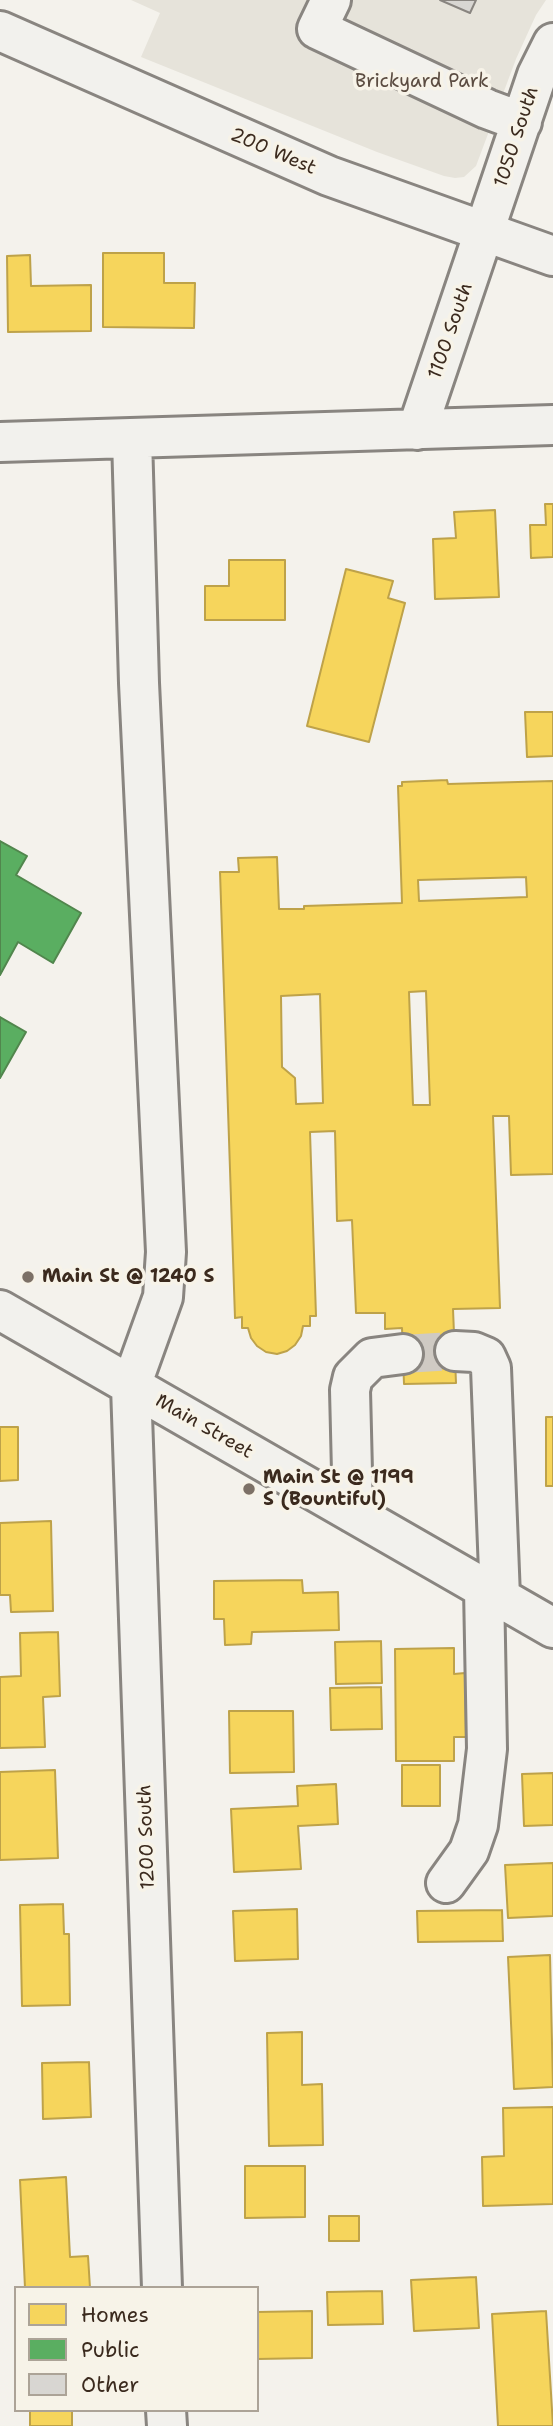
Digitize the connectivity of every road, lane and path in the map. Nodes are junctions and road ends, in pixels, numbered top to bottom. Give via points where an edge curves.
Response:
1 (331, 0) edge
2 (0, 32) edge
3 (553, 43) edge
4 (522, 122) junction
5 (485, 233) junction
6 (553, 256) edge
7 (553, 425) edge
8 (417, 430) junction
9 (132, 438) junction
10 (0, 442) edge
11 (0, 1310) edge
12 (455, 1351) tunnel mouth
13 (403, 1354) tunnel mouth
14 (131, 1386) junction
15 (353, 1513) junction
16 (492, 1593) junction
17 (553, 1628) edge
18 (446, 1884) dead end
19 (162, 2286) edge

1 - 4 street via 317,29
2 - 5 street, 200 West via 329,176
3 - 4 street, 1050 South
4 - 5 street, 1050 South
5 - 6 street, 200 West
5 - 8 street, 1100 South
7 - 8 street
8 - 9 street
9 - 10 street
9 - 14 street via 166,1252 163,1297
11 - 14 street, Main Street
12 - 16 street via 486,1357 491,1368
13 - 15 street via 372,1358 353,1377 349,1390
14 - 15 street, Main Street
14 - 19 street, 1200 South
15 - 16 street, Main Street
16 - 17 street, Main Street
16 - 18 street via 487,1749 478,1825 469,1851

